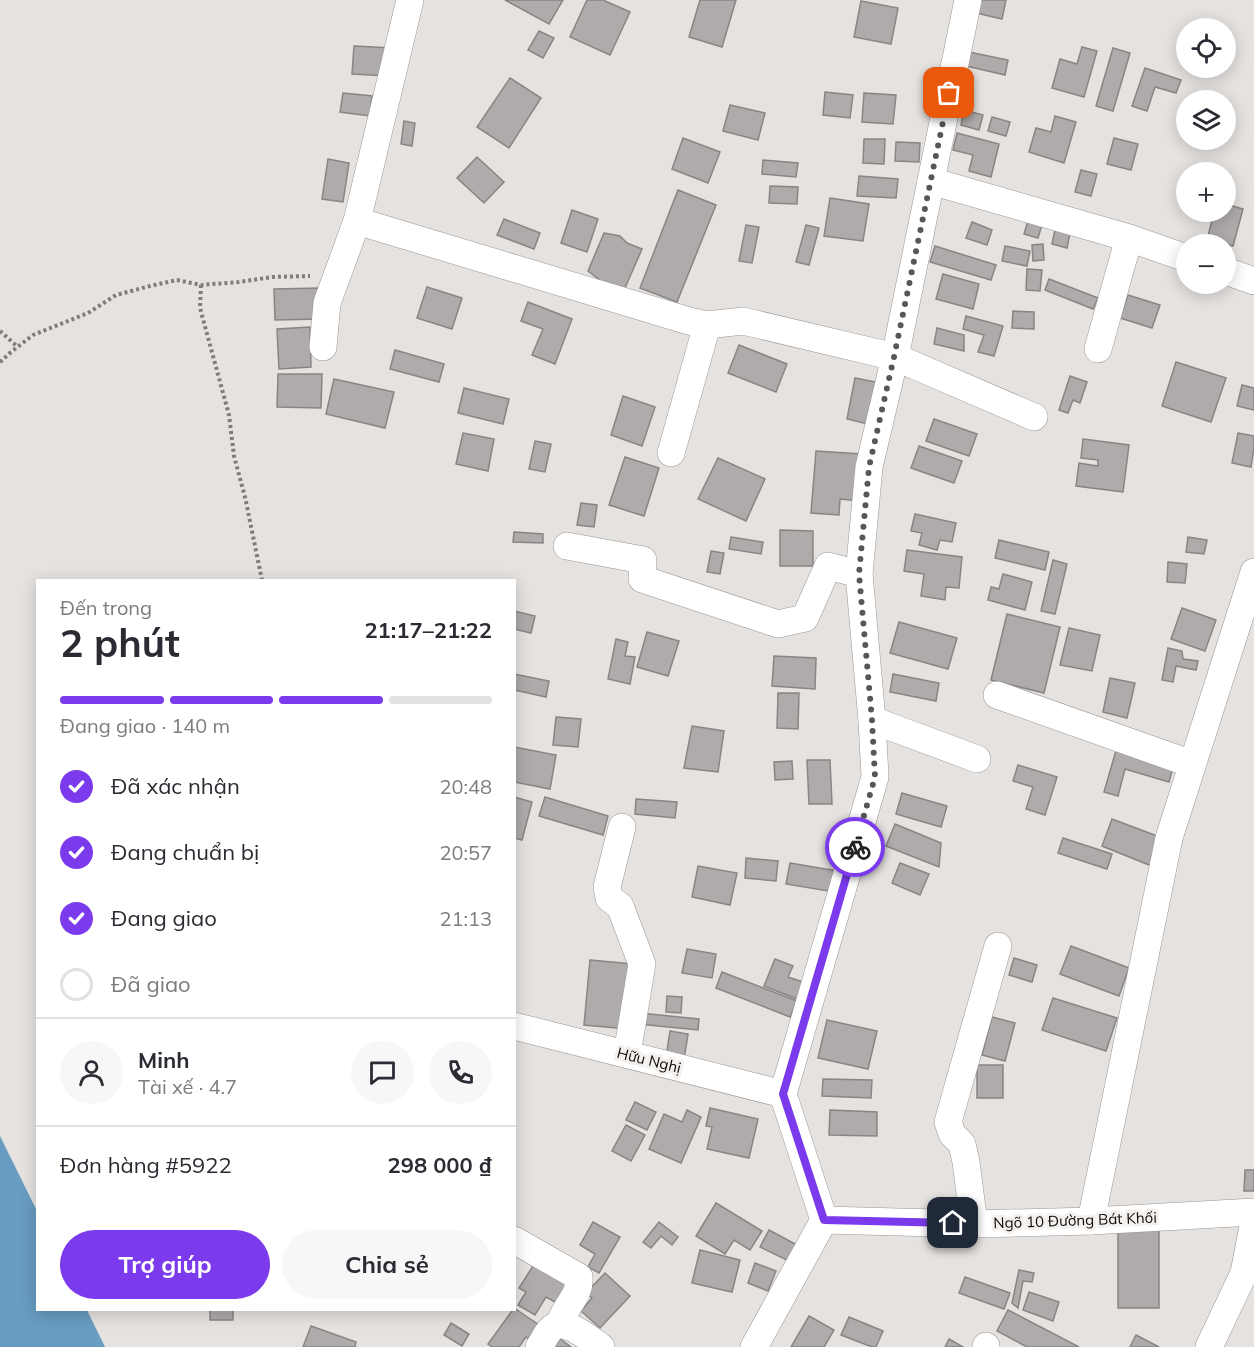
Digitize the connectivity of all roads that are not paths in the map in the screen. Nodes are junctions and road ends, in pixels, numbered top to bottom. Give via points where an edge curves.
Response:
1 (410, 0) edge
2 (962, 2) edge
3 (931, 181) junction
4 (357, 221) junction
5 (1129, 238) junction
6 (1176, 254) edge
7 (1236, 275) edge
8 (1254, 281) edge
9 (707, 325) junction
10 (323, 347) dead end
11 (1098, 349) dead end
12 (894, 357) junction
13 (1034, 417) dead end
14 (671, 453) dead end
15 (567, 546) dead end
16 (1254, 572) edge
17 (859, 574) junction
18 (997, 695) dead end
19 (872, 720) junction
20 (977, 759) dead end
21 (1192, 764) junction
22 (622, 827) dead end
23 (998, 946) dead end
24 (516, 1026) edge
25 (627, 1054) junction
26 (783, 1094) junction
27 (1254, 1212) edge
28 (824, 1220) junction
29 (1091, 1221) junction
30 (1254, 1221) edge
31 (974, 1224) junction
32 (516, 1241) edge
33 (560, 1324) junction
34 (539, 1347) edge
35 (601, 1347) edge
36 (754, 1347) edge
37 (1209, 1347) edge

1 - 4 street
2 - 3 street
3 - 5 street
3 - 12 street
4 - 9 street
4 - 10 street via 327,303
5 - 6 street
5 - 11 street
7 - 8 street
9 - 12 street via 743,321
9 - 14 street
12 - 13 street
12 - 17 street via 869,467
15 - 17 street via 643,560 642,579 778,624 805,618 828,566
16 - 21 street
17 - 19 street
18 - 21 street
19 - 20 street
19 - 26 street via 875,777
21 - 29 street via 1169,838
22 - 25 street via 607,887 609,898 620,906 642,964
23 - 31 street via 948,1122 952,1134 962,1144
24 - 25 street, Hữu Nghị
25 - 26 street, Hữu Nghị
26 - 28 street
27 - 29 street, Ngõ 10 Đường Bát Khối
28 - 31 street, Ngõ 10 Đường Bát Khối
28 - 36 street
29 - 31 street, Ngõ 10 Đường Bát Khối
30 - 37 street via 1244,1273
32 - 33 street via 579,1277 577,1293
33 - 34 street via 551,1328
33 - 35 street via 570,1326

